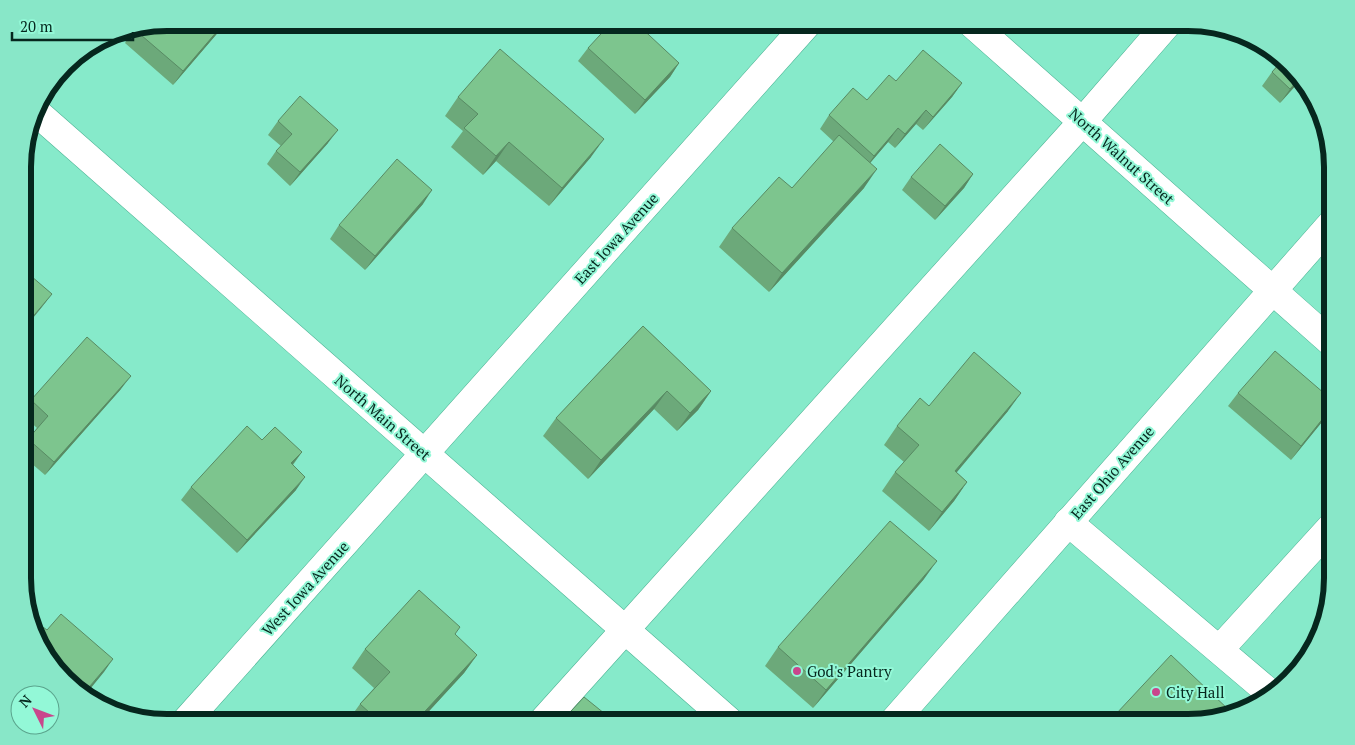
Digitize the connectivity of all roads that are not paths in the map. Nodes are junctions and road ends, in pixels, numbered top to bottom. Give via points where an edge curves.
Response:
1 (800, 31) edge
2 (981, 31) edge
3 (1160, 31) edge
4 (42, 117) edge
5 (1083, 121) junction
6 (1323, 232) edge
7 (1272, 290) junction
8 (1323, 335) edge
9 (424, 454) junction
10 (1068, 522) junction
11 (1323, 536) edge
12 (625, 630) junction
13 (1219, 650) junction
14 (1265, 689) edge
15 (720, 713) edge
16 (901, 713) edge
17 (192, 714) edge
18 (550, 714) edge

1 - 9 main road, East Iowa Avenue
2 - 5 main road, North Walnut Street
3 - 5 main road
4 - 9 main road, North Main Street
5 - 7 main road, North Walnut Street
5 - 12 main road
6 - 7 main road, East Ohio Avenue
7 - 8 main road, North Walnut Street
7 - 10 main road, East Ohio Avenue
9 - 12 main road, North Main Street
9 - 17 main road, West Iowa Avenue
10 - 13 main road
10 - 16 main road, East Ohio Avenue
11 - 13 main road
12 - 15 main road, North Main Street
12 - 18 main road
13 - 14 main road

